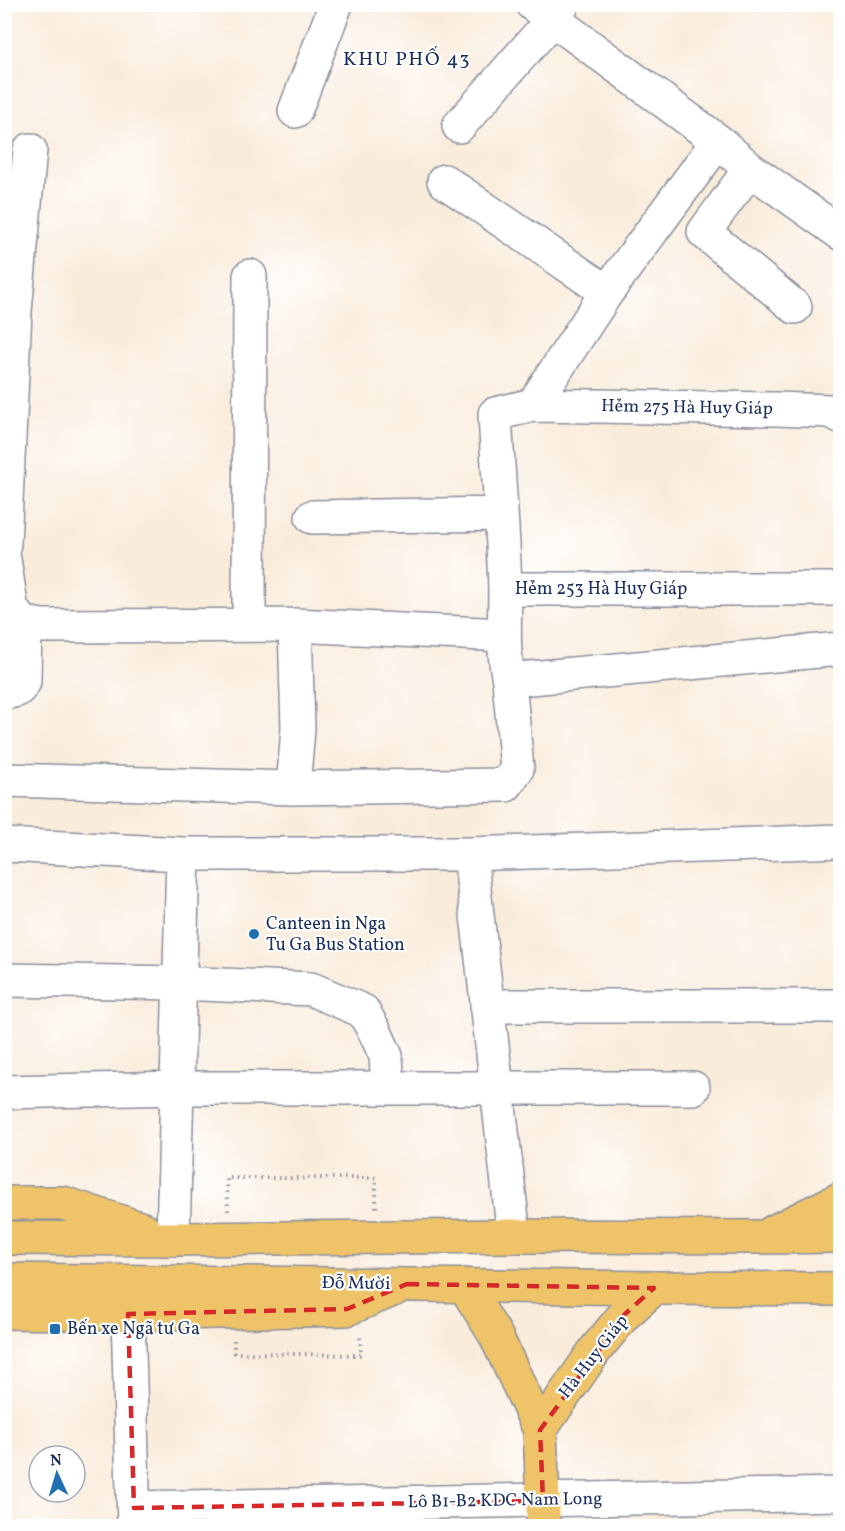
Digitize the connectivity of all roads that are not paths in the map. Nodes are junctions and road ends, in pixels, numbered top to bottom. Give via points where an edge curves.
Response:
1 (336, 4) edge
2 (549, 10) edge
3 (295, 111) dead end
4 (459, 126) dead end
5 (718, 141) junction
6 (30, 150) dead end
7 (750, 169) junction
8 (444, 181) dead end
9 (840, 234) edge
10 (250, 276) dead end
11 (607, 292) junction
12 (795, 307) dead end
13 (533, 405) junction
14 (840, 416) edge
15 (501, 514) junction
16 (312, 517) dead end
17 (4, 544) edge
18 (4, 559) edge
19 (505, 589) junction
20 (840, 589) edge
21 (25, 623) junction
22 (249, 625) junction
23 (295, 625) junction
24 (504, 635) junction
25 (840, 649) edge
26 (509, 680) junction
27 (4, 692) edge
28 (4, 780) edge
29 (293, 788) junction
30 (840, 842) edge
31 (4, 845) edge
32 (183, 854) junction
33 (470, 854) junction
34 (4, 980) edge
35 (179, 983) junction
36 (487, 1006) junction
37 (840, 1006) edge
38 (497, 1087) junction
39 (176, 1088) junction
40 (388, 1088) junction
41 (693, 1088) dead end
42 (4, 1092) edge
43 (840, 1199) edge
44 (4, 1203) edge
45 (514, 1236) junction
46 (840, 1236) edge
47 (763, 1237) junction
48 (4, 1238) edge
49 (173, 1239) junction
50 (4, 1280) edge
51 (407, 1284) junction
52 (464, 1286) junction
53 (654, 1288) junction
54 (840, 1289) edge
55 (173, 1297) junction
56 (4, 1312) edge
57 (128, 1314) junction
58 (540, 1430) junction
59 (840, 1494) edge
60 (543, 1514) edge
61 (134, 1517) edge

1 - 3 street
2 - 4 street
2 - 5 street
5 - 7 street
5 - 11 street
6 - 17 street via 15,311
7 - 9 street
7 - 12 street via 704,231
8 - 11 street
10 - 22 street
11 - 13 street
13 - 14 street, Hẻm 275 Hà Huy Giáp via 776,409 831,411
13 - 15 street, Hẻm 253 Hà Huy Giáp via 495,414
15 - 16 street
15 - 19 street, Hẻm 253 Hà Huy Giáp
18 - 21 street via 12,611
19 - 20 street, Hẻm 253 Hà Huy Giáp
19 - 24 street
21 - 22 street
21 - 27 street via 24,682 15,692
22 - 23 street
23 - 24 street
23 - 29 street via 298,729
24 - 26 street
25 - 26 street
26 - 29 street via 517,770 506,785
28 - 29 street
30 - 33 street
31 - 32 street
32 - 33 street
32 - 35 street
33 - 36 street
34 - 35 street
35 - 39 street
35 - 40 street via 311,989 363,1011 386,1056
36 - 37 street
36 - 38 street
38 - 40 street
38 - 41 street
38 - 45 street
39 - 40 street
39 - 42 street
39 - 49 street
43 - 47 main road
44 - 49 main road via 63,1203
45 - 47 main road
45 - 49 main road
46 - 47 main road
48 - 49 main road
49 - 55 main road
50 - 55 main road, Đỗ Mười
51 - 52 main road
51 - 55 main road, Đỗ Mười
51 - 55 main road, Đỗ Mười via 347,1310 233,1312
52 - 53 main road
52 - 58 main road via 496,1336
53 - 54 main road
53 - 58 main road, Hà Huy Giáp via 625,1314 596,1349
55 - 57 main road, Đỗ Mười
56 - 57 main road, Đỗ Mười
57 - 61 street
58 - 60 main road
59 - 60 street, Lô B1-B2 KDC Nam Long
60 - 61 street, Lô B1-B2 KDC Nam Long

